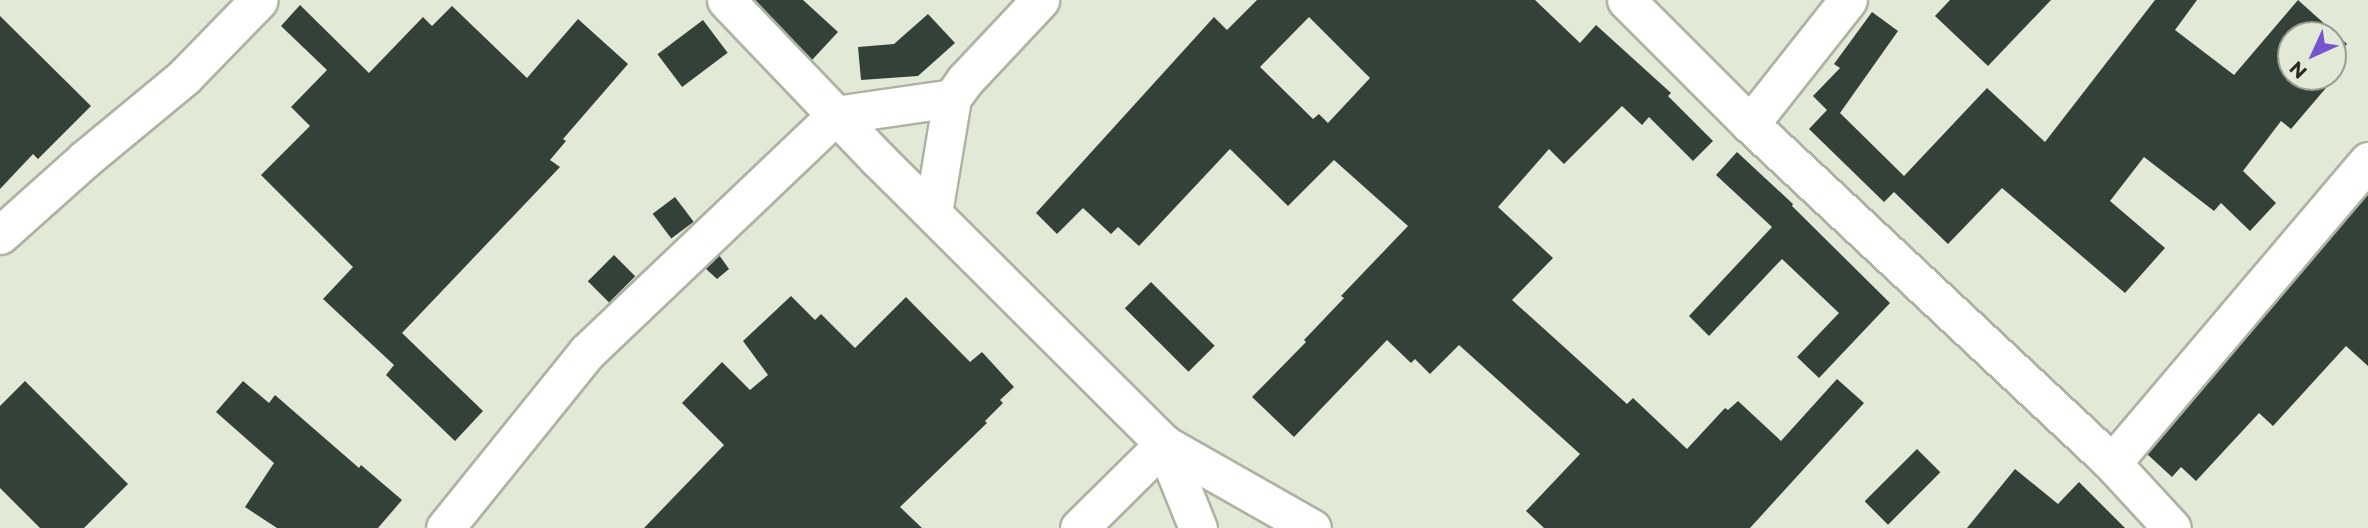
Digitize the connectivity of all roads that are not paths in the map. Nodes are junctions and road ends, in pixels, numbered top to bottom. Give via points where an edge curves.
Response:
1 (259, 0) edge
2 (726, 0) edge
3 (1040, 0) edge
4 (1626, 0) edge
5 (1848, 0) edge
6 (952, 98) junction
7 (835, 115) junction
8 (1750, 124) junction
9 (2368, 161) edge
10 (933, 213) junction
11 (0, 235) edge
12 (1164, 444) junction
13 (2112, 463) junction
14 (445, 528) edge
15 (1079, 528) edge
16 (1198, 528) edge
17 (1312, 528) edge
18 (2172, 528) edge

1 - 11 street via 184,77
2 - 7 street
3 - 6 street
4 - 8 street
5 - 8 street
6 - 7 street
6 - 10 street
7 - 10 street
7 - 14 street via 587,352
8 - 13 street
9 - 13 street
10 - 12 street
12 - 15 street
12 - 16 street
12 - 17 street
13 - 18 street

